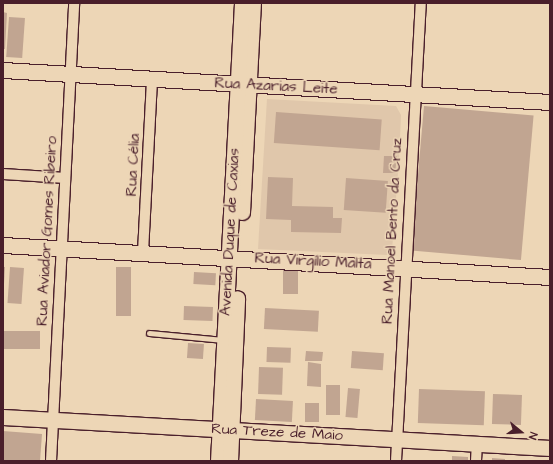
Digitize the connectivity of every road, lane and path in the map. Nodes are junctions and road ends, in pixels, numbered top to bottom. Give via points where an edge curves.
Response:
1 (74, 3) edge
2 (242, 3) edge
3 (254, 3) edge
4 (420, 3) edge
5 (3, 70) edge
6 (70, 73) junction
7 (152, 80) junction
8 (243, 84) junction
9 (414, 94) junction
10 (550, 102) edge
11 (3, 174) edge
12 (65, 178) junction
13 (3, 245) edge
14 (62, 247) junction
15 (144, 252) junction
16 (235, 258) junction
17 (404, 266) junction
18 (550, 277) edge
19 (149, 333) dead end
20 (225, 340) junction
21 (3, 417) edge
22 (52, 420) junction
23 (225, 430) junction
24 (397, 439) junction
25 (477, 444) junction
26 (550, 448) edge
27 (50, 461) edge
28 (218, 461) edge
29 (230, 461) edge
30 (396, 461) edge
31 (476, 461) edge

1 - 6 street, Rua Aviador Gomes Ribeiro
2 - 8 street, Avenida Duque de Caxias
3 - 8 street, Avenida Duque de Caxias
4 - 9 street, Rua Manoel Bento da Cruz
5 - 6 street, Rua Azarias Leite
6 - 7 street, Rua Azarias Leite
6 - 12 street, Rua Aviador Gomes Ribeiro
7 - 8 street, Rua Azarias Leite
7 - 15 street, Rua Célia
8 - 9 street, Rua Azarias Leite
8 - 16 street, Avenida Duque de Caxias
9 - 10 street, Rua Azarias Leite
9 - 17 street, Rua Manoel Bento da Cruz
11 - 12 street
12 - 14 street, Rua Aviador Gomes Ribeiro
13 - 14 street, Rua Virgílio Malta
14 - 15 street, Rua Virgílio Malta
14 - 22 street, Rua Aviador Gomes Ribeiro
15 - 16 street, Rua Virgílio Malta
16 - 17 street, Rua Virgílio Malta
16 - 20 street, Avenida Duque de Caxias
16 - 23 street, Avenida Duque de Caxias
17 - 18 street, Rua Virgílio Malta
17 - 24 street, Rua Manoel Bento da Cruz
19 - 20 lane
20 - 23 street, Avenida Duque de Caxias
21 - 22 street, Rua Treze de Maio
22 - 23 street, Rua Treze de Maio
22 - 27 street, Rua Aviador Gomes Ribeiro
23 - 24 street, Rua Treze de Maio
23 - 28 street, Avenida Duque de Caxias
23 - 29 street, Avenida Duque de Caxias
24 - 25 street, Rua Treze de Maio
24 - 30 street, Rua Manoel Bento da Cruz
25 - 26 street, Rua Treze de Maio
25 - 31 street

